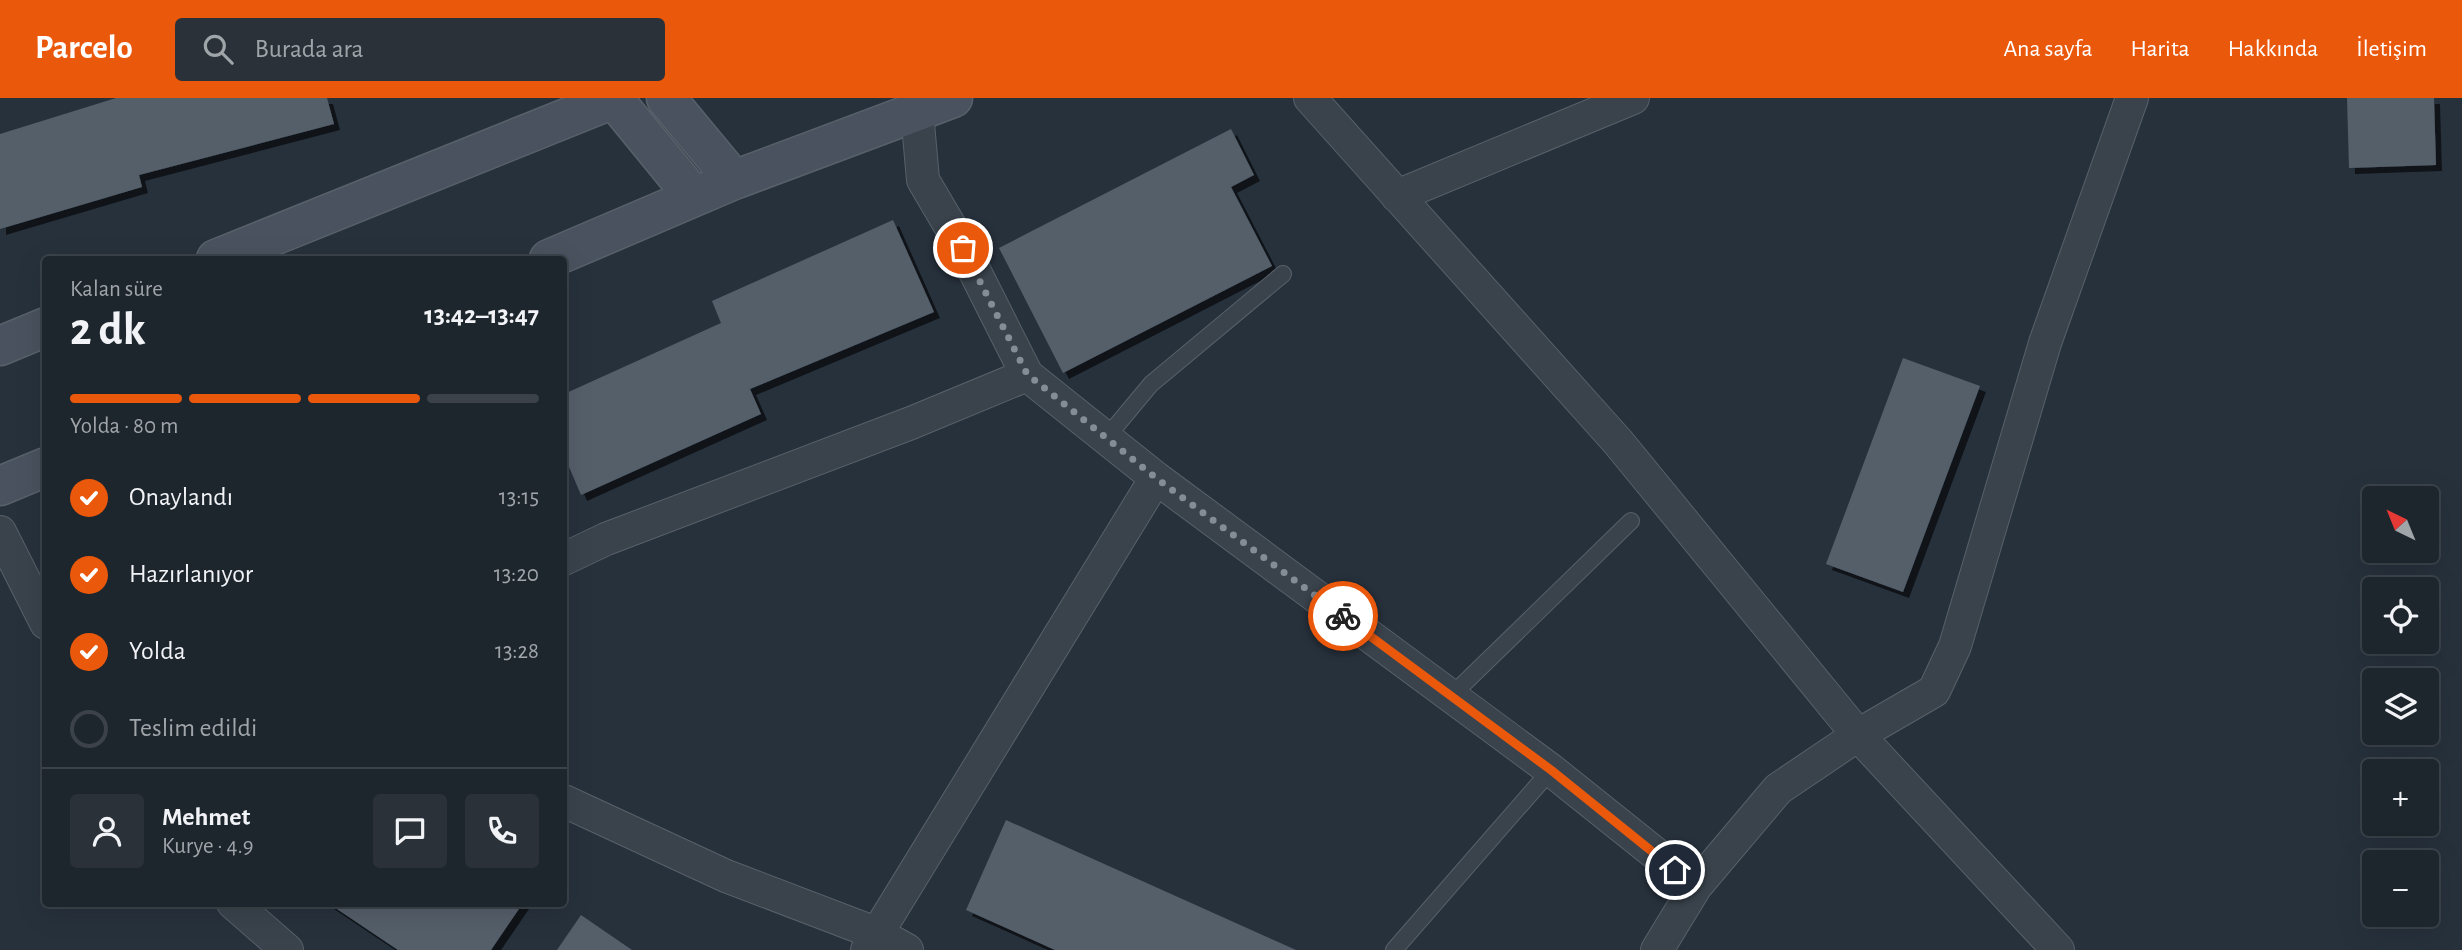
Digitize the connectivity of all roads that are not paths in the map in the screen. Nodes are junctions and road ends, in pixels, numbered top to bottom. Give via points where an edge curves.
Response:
1 (614, 98) edge
2 (666, 98) edge
3 (953, 98) edge
4 (1310, 98) edge
5 (1633, 98) edge
6 (2132, 98) edge
7 (916, 112) junction
8 (734, 180) junction
9 (694, 197) junction
10 (1397, 197) junction
11 (223, 256) edge
12 (557, 256) edge
13 (1283, 274) dead end
14 (42, 329) edge
15 (0, 346) edge
16 (1027, 374) junction
17 (1107, 438) junction
18 (42, 469) edge
19 (1156, 478) junction
20 (0, 486) edge
21 (1631, 521) dead end
22 (0, 533) edge
23 (567, 558) edge
24 (42, 615) edge
25 (1451, 696) junction
26 (1858, 735) junction
27 (1551, 770) junction
28 (567, 802) edge
29 (1696, 886) junction
30 (238, 907) edge
31 (872, 942) edge
32 (287, 950) edge
33 (907, 950) edge
34 (1394, 950) edge
35 (1657, 950) edge
36 (2058, 950) edge

1 - 9 main road
1 - 11 main road
2 - 8 main road
3 - 7 main road
4 - 10 street
5 - 10 street
6 - 26 street via 2045,343 1955,646 1934,691
7 - 8 main road
7 - 16 street via 923,180
8 - 9 main road
9 - 12 main road
10 - 26 street via 1618,442
13 - 17 lane via 1151,384
14 - 15 main road
16 - 17 street
16 - 23 street
17 - 19 street
18 - 20 main road
19 - 25 street
19 - 31 street
21 - 25 lane
22 - 24 street
25 - 27 street
26 - 29 street via 1778,789
26 - 36 street
27 - 29 street
27 - 34 lane
28 - 31 street
29 - 35 street
30 - 32 street
31 - 33 street

